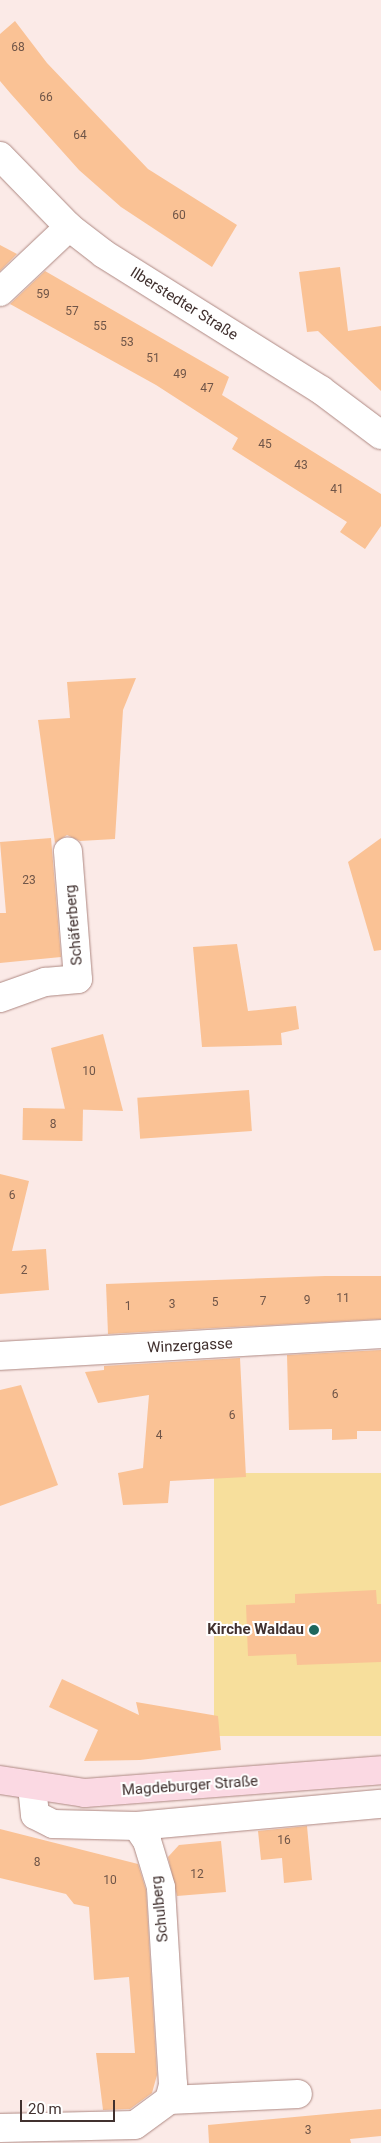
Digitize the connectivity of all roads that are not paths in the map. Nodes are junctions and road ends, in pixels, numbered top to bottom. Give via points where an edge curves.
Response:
1 (0, 156) edge
2 (69, 227) junction
3 (0, 292) edge
4 (381, 435) edge
5 (68, 851) dead end
6 (0, 998) edge
7 (381, 1334) edge
8 (0, 1356) edge
9 (381, 1770) edge
10 (0, 1780) edge
11 (32, 1786) junction
12 (381, 1804) edge
13 (137, 1826) junction
14 (298, 2094) dead end
15 (169, 2100) junction
16 (0, 2128) edge

1 - 2 street, Ilberstedter Straße
2 - 3 street
2 - 4 street, Ilberstedter Straße via 153,286 321,390
5 - 6 street, Schäferberg via 78,979 45,982
7 - 8 street, Winzergasse
9 - 11 main road, Magdeburger Straße via 85,1793
10 - 11 main road, Magdeburger Straße
11 - 13 street via 35,1816 54,1824
12 - 13 street
13 - 15 street, Schulberg via 152,1854 161,1887 173,2085
14 - 15 street
15 - 16 street via 135,2125

